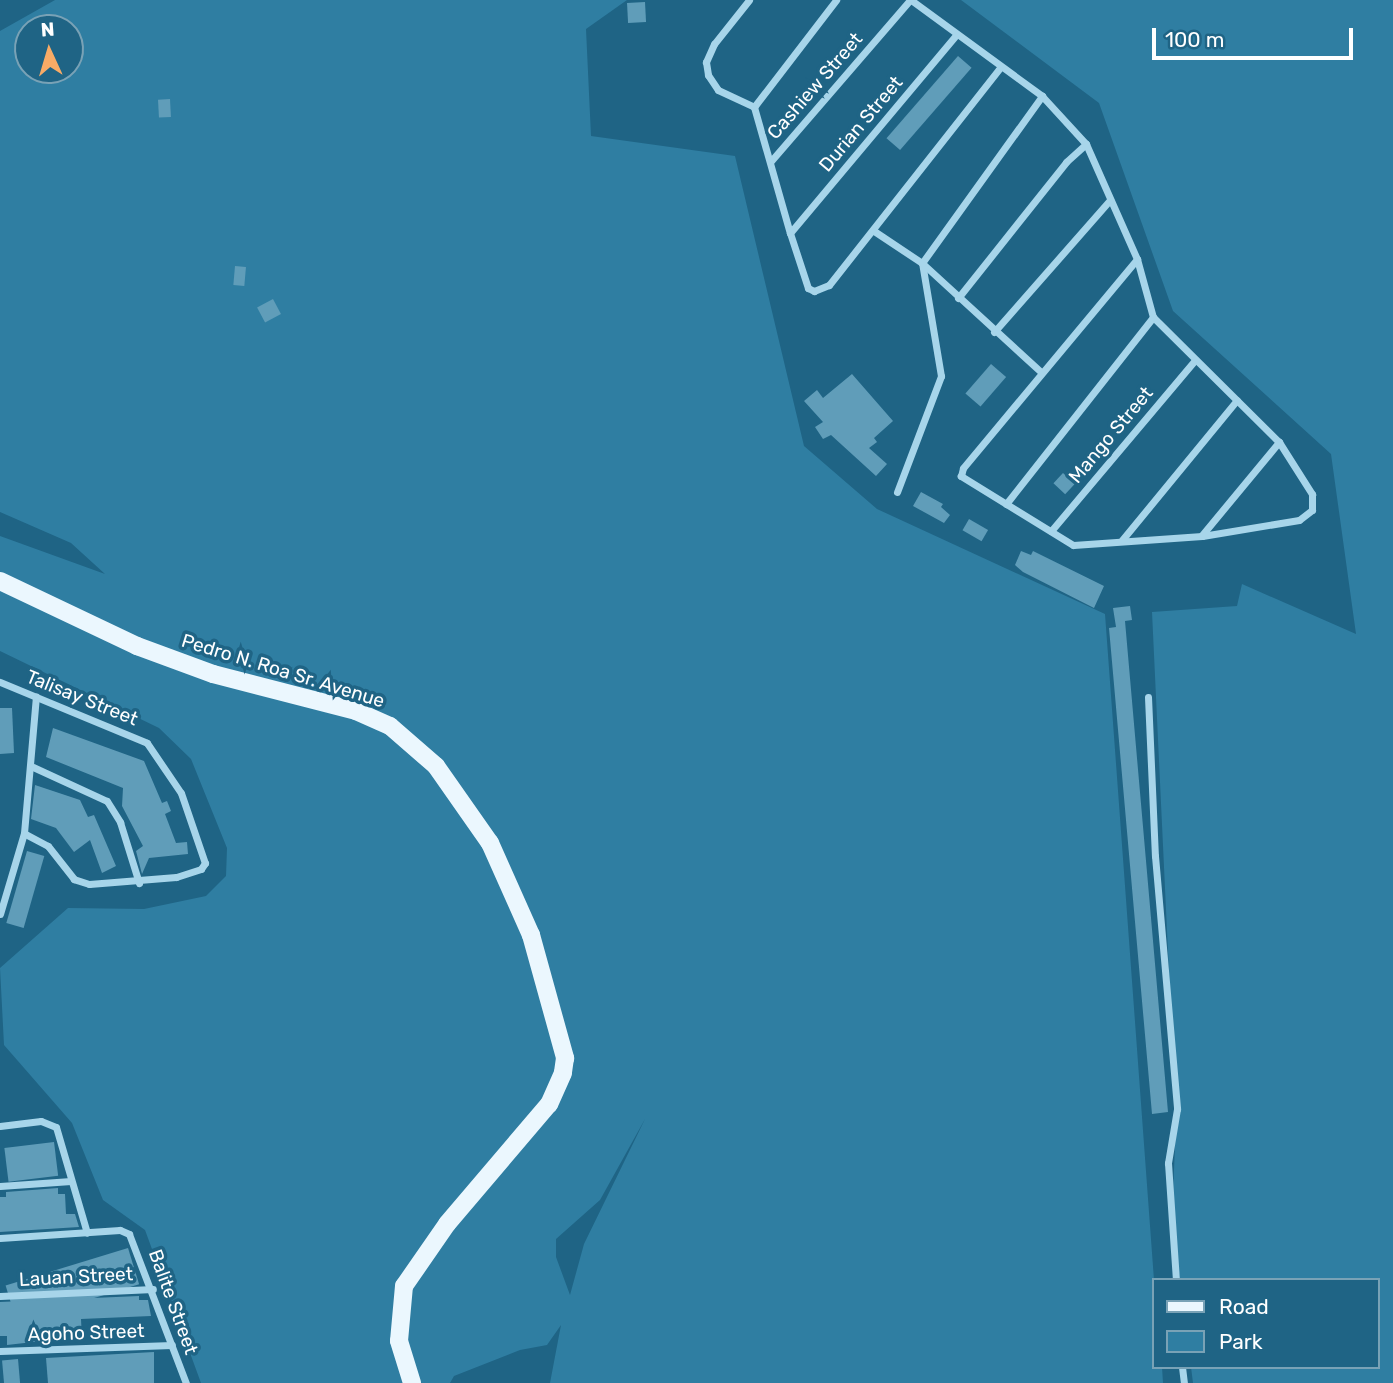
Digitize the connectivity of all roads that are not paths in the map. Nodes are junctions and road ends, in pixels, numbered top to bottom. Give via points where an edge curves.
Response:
1 (749, 0) edge
2 (836, 0) edge
3 (911, 0) edge
4 (956, 34) junction
5 (1000, 68) junction
6 (1042, 96) junction
7 (754, 107) junction
8 (1086, 144) junction
9 (771, 161) junction
10 (1111, 201) junction
11 (874, 231) junction
12 (790, 233) junction
13 (1137, 260) junction
14 (922, 263) junction
15 (958, 298) junction
16 (1153, 317) junction
17 (994, 332) junction
18 (1195, 360) junction
19 (1041, 372) junction
20 (1237, 400) junction
21 (1279, 442) junction
22 (897, 492) dead end
23 (1006, 504) junction
24 (1051, 531) junction
25 (1202, 536) junction
26 (1122, 540) junction
27 (0, 581) edge
28 (0, 682) edge
29 (36, 697) junction
30 (1148, 697) dead end
31 (33, 767) junction
32 (24, 833) junction
33 (139, 883) junction
34 (0, 914) edge
35 (0, 1126) edge
36 (71, 1181) junction
37 (0, 1186) edge
38 (87, 1233) junction
39 (0, 1238) edge
40 (1176, 1278) edge
41 (153, 1289) junction
42 (0, 1296) edge
43 (172, 1345) junction
44 (0, 1351) edge
45 (186, 1383) edge
46 (412, 1383) edge

1 - 7 street via 706,62 718,90
2 - 7 street
3 - 4 street
3 - 9 street, Cashiew Street
4 - 5 street
4 - 12 street, Durian Street
5 - 6 street
5 - 11 street
6 - 8 street
6 - 14 street
7 - 9 street
8 - 10 street
8 - 15 street via 1066,162
9 - 12 street
10 - 13 street
10 - 17 street
11 - 12 street via 820,292 808,288
11 - 14 street
13 - 16 street
13 - 19 street
14 - 15 street
14 - 22 street via 941,376
15 - 17 street
16 - 18 street
16 - 23 street
17 - 19 street
18 - 20 street
18 - 24 street, Mango Street
19 - 23 street via 963,468 965,482
20 - 21 street
20 - 26 street
21 - 25 street
21 - 25 street via 1306,480 1312,510 1300,520
23 - 24 street
24 - 26 street via 1073,545
25 - 26 street
27 - 46 main road, Pedro N. Roa Sr. Avenue via 136,646 390,726 436,766 490,843 531,935 565,1058 564,1073 549,1104 447,1224 404,1286 399,1341
28 - 29 street, Talisay Street
29 - 31 street
29 - 33 street, Talisay Street via 147,743 181,793 205,863 190,874
30 - 40 street via 1152,818 1177,1109 1168,1163
31 - 32 street
31 - 33 street via 107,801 120,822
32 - 33 street, Talisay Street via 48,846 74,879 98,885
32 - 34 street
35 - 36 street via 53,1124
36 - 37 street
36 - 38 street
38 - 39 street
38 - 41 street, Balite Street via 129,1234
41 - 42 street, Lauan Street
41 - 43 street, Balite Street
43 - 44 street, Agoho Street
43 - 45 street, Balite Street

